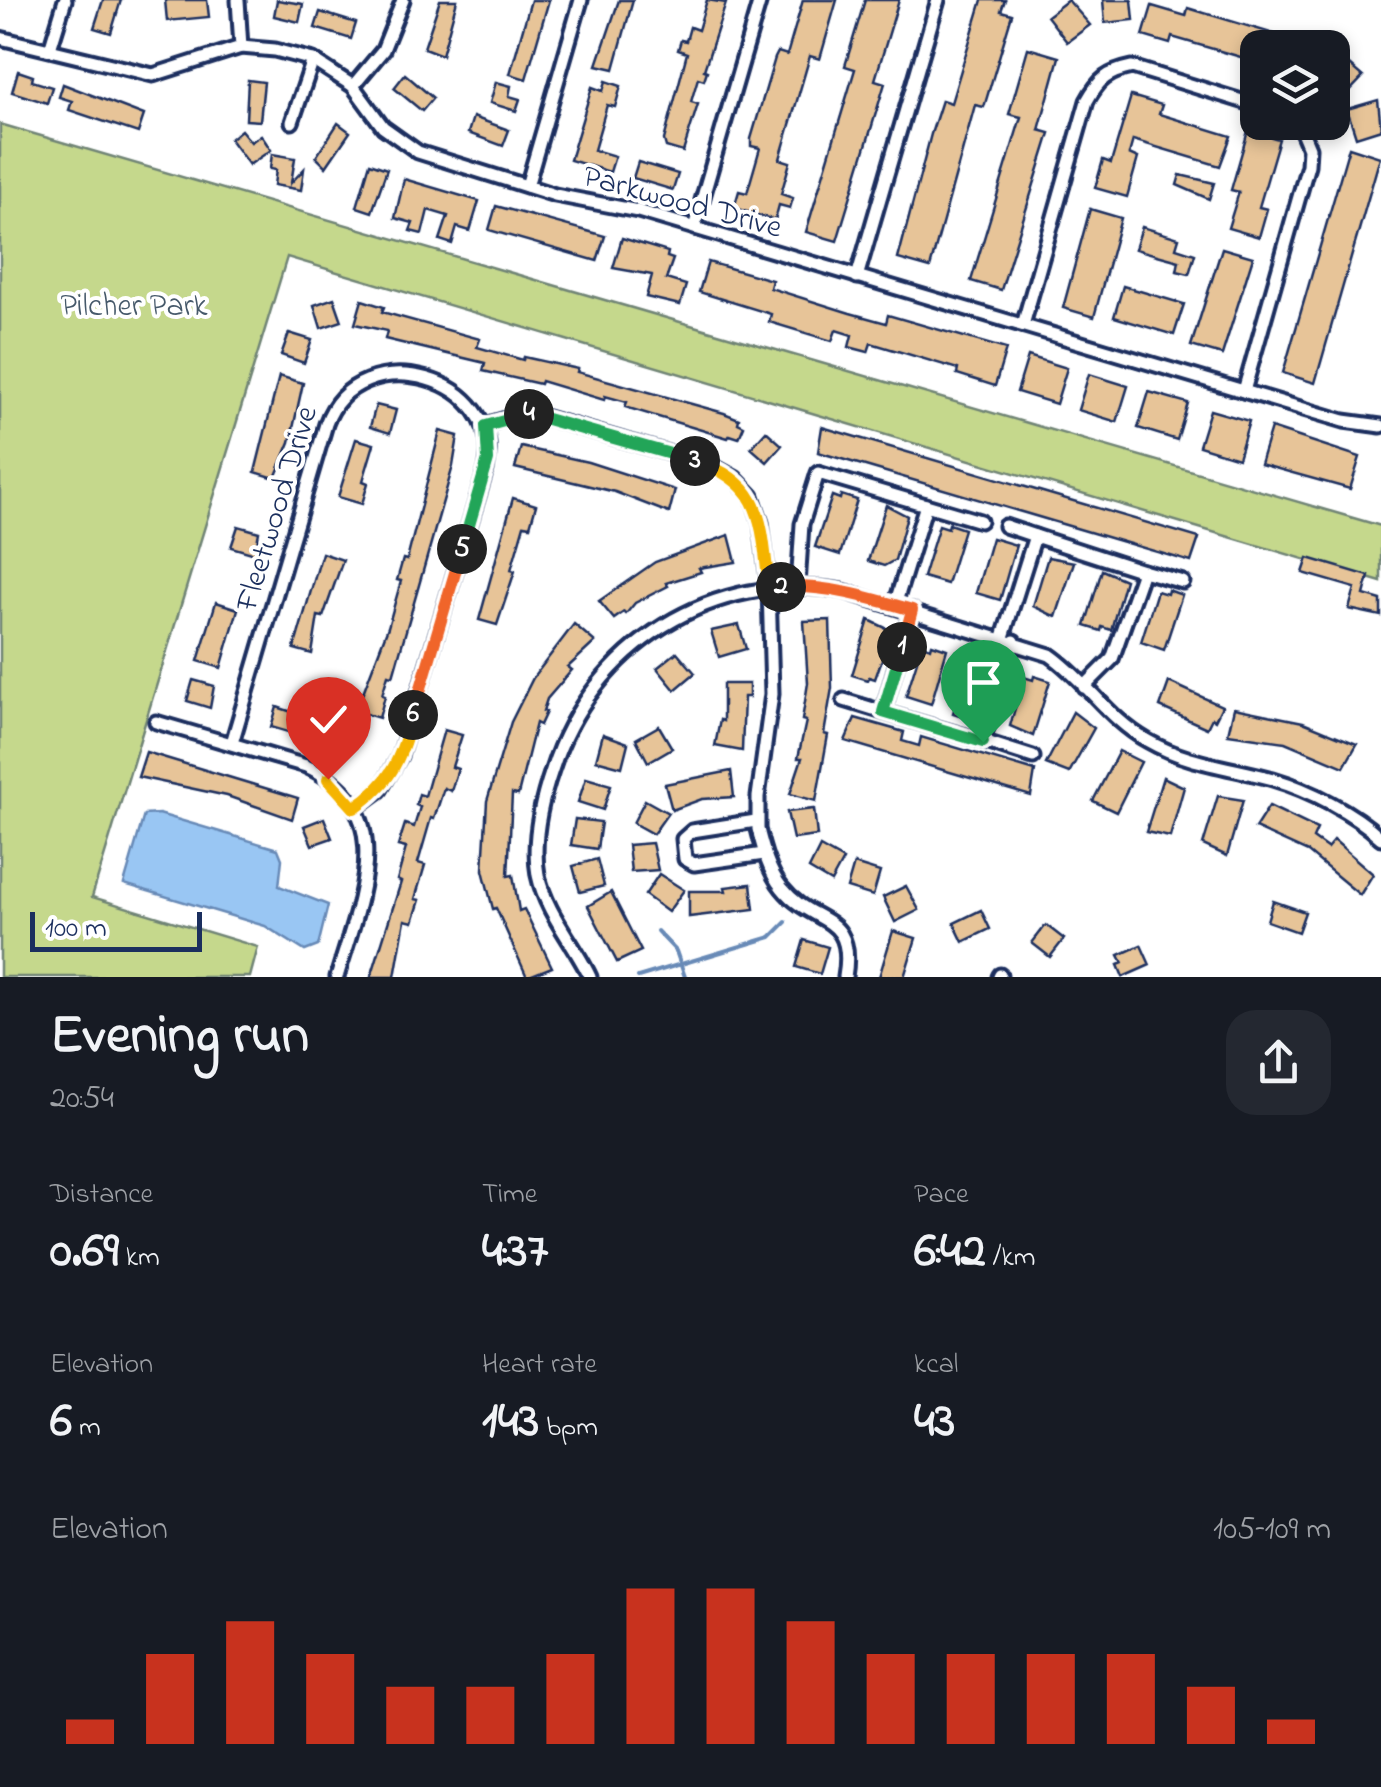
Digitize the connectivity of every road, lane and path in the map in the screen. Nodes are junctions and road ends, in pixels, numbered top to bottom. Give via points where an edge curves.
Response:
1 (66, 0) edge
2 (238, 0) edge
3 (403, 0) edge
4 (581, 0) edge
5 (760, 0) edge
6 (938, 0) edge
7 (0, 38) edge
8 (241, 47) junction
9 (50, 48) junction
10 (313, 60) junction
11 (353, 86) junction
12 (1240, 100) edge
13 (292, 122) dead end
14 (1306, 140) edge
15 (527, 186) junction
16 (694, 228) junction
17 (857, 277) junction
18 (1023, 326) junction
19 (1244, 391) junction
20 (486, 426) junction
21 (1381, 426) edge
22 (926, 505) junction
23 (980, 521) dead end
24 (1004, 526) dead end
25 (1034, 536) junction
26 (1144, 570) junction
27 (1183, 582) dead end
28 (798, 586) junction
29 (769, 587) junction
30 (895, 605) junction
31 (912, 610) junction
32 (1008, 639) junction
33 (1084, 687) junction
34 (844, 700) dead end
35 (883, 712) junction
36 (156, 722) dead end
37 (983, 742) junction
38 (232, 744) junction
39 (1033, 757) dead end
40 (354, 808) junction
41 (756, 820) junction
42 (1381, 838) edge
43 (764, 854) junction
44 (337, 977) edge
45 (590, 977) edge
46 (844, 977) edge

1 - 9 street
2 - 8 street
3 - 11 street via 383,50
4 - 15 street
5 - 16 street
6 - 17 street
7 - 9 street, Parkwood Drive
8 - 9 street, Parkwood Drive via 153,76
8 - 10 street, Parkwood Drive
10 - 11 street, Parkwood Drive
10 - 13 street
11 - 15 street, Parkwood Drive via 400,142
12 - 18 street via 1132,67 1097,83
14 - 19 street via 1308,165
15 - 16 street, Parkwood Drive
16 - 17 street, Parkwood Drive
17 - 18 street, Parkwood Drive
18 - 19 street, Parkwood Drive
19 - 21 street, Parkwood Drive
20 - 29 street via 532,414 724,471 744,486 757,510
20 - 38 street, Fleetwood Drive via 458,393 413,377 381,375 344,392 326,424
20 - 40 street via 486,469 400,756 380,790
22 - 23 street
22 - 28 street via 818,473 802,524
22 - 30 street
24 - 25 street
25 - 26 street
25 - 32 street
26 - 27 street
26 - 33 street via 1112,659
28 - 29 street
28 - 30 street
29 - 41 street via 772,694
29 - 45 street via 716,598 675,616 615,665 572,718 546,788 536,850 548,904
30 - 31 street
31 - 32 street
31 - 35 street
32 - 33 street via 1050,655
32 - 37 street
33 - 42 street via 1148,741 1212,767 1298,787
34 - 35 street
35 - 37 street
36 - 38 street
37 - 39 street
38 - 40 street via 316,771
40 - 44 street via 367,847 366,878
41 - 43 street
41 - 43 street via 692,832 682,849 694,864
43 - 46 street via 782,888 843,935 849,953

